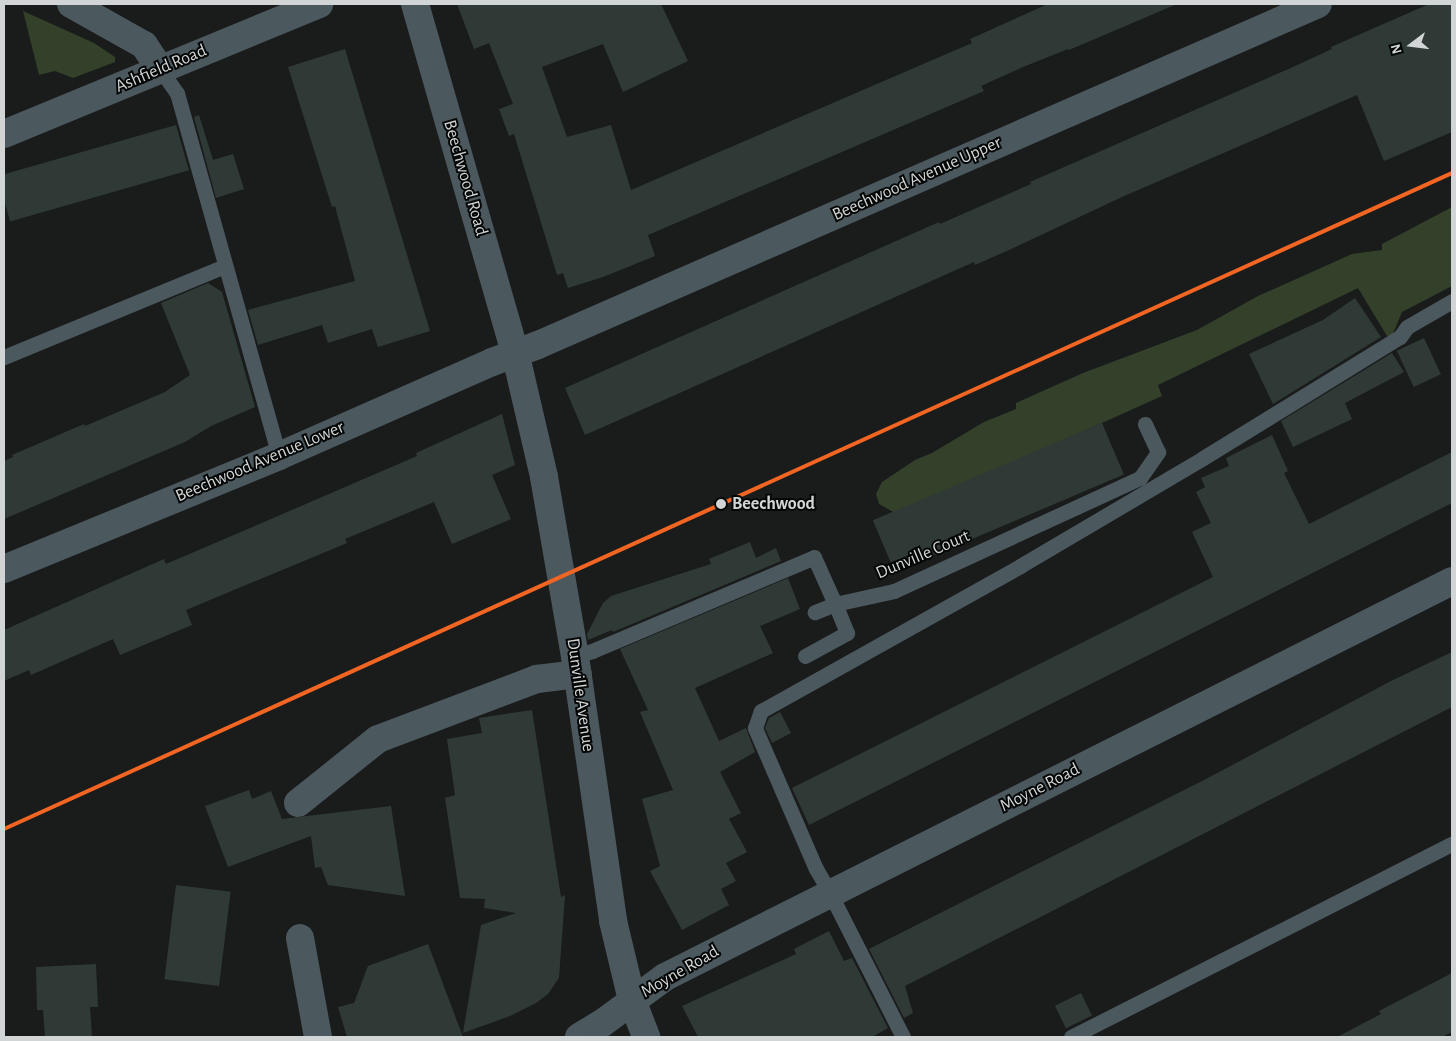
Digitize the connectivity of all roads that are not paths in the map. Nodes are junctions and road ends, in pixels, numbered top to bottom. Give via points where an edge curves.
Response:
1 (72, 4) edge
2 (319, 4) edge
3 (415, 4) edge
4 (1318, 4) edge
5 (160, 69) junction
6 (4, 134) edge
7 (225, 266) junction
8 (1452, 301) edge
9 (516, 352) junction
10 (4, 357) edge
11 (1145, 424) dead end
12 (279, 456) junction
13 (4, 569) edge
14 (1452, 580) edge
15 (835, 604) junction
16 (815, 612) dead end
17 (804, 656) dead end
18 (577, 665) junction
19 (298, 803) dead end
20 (1452, 844) edge
21 (830, 893) junction
22 (300, 938) dead end
23 (632, 1000) junction
24 (318, 1037) edge
25 (580, 1037) edge
26 (646, 1037) edge
27 (903, 1037) edge
28 (1071, 1037) edge

1 - 5 street via 144,45
2 - 5 street, Ashfield Road
3 - 9 street, Beechwood Road
4 - 9 street, Beechwood Avenue Upper
5 - 6 street, Ashfield Road
5 - 7 lane via 177,93
7 - 10 lane
7 - 12 lane
8 - 21 lane via 1407,327 1400,337 1203,458 1020,566 761,711 755,728 816,869
9 - 12 street, Beechwood Avenue Lower
9 - 18 street, Dunville Avenue via 544,477
11 - 15 lane, Dunville Court via 1158,452 1140,478 894,591
12 - 13 street, Beechwood Avenue Lower
14 - 21 street, Moyne Road
15 - 16 lane
15 - 17 lane via 848,633
15 - 18 lane via 814,557 607,645
18 - 19 street via 378,738
18 - 23 street, Dunville Avenue via 613,921
20 - 28 lane
21 - 23 street, Moyne Road via 664,977
21 - 27 lane
22 - 24 street
23 - 25 street, Moyne Road
23 - 26 street, Dunville Avenue

